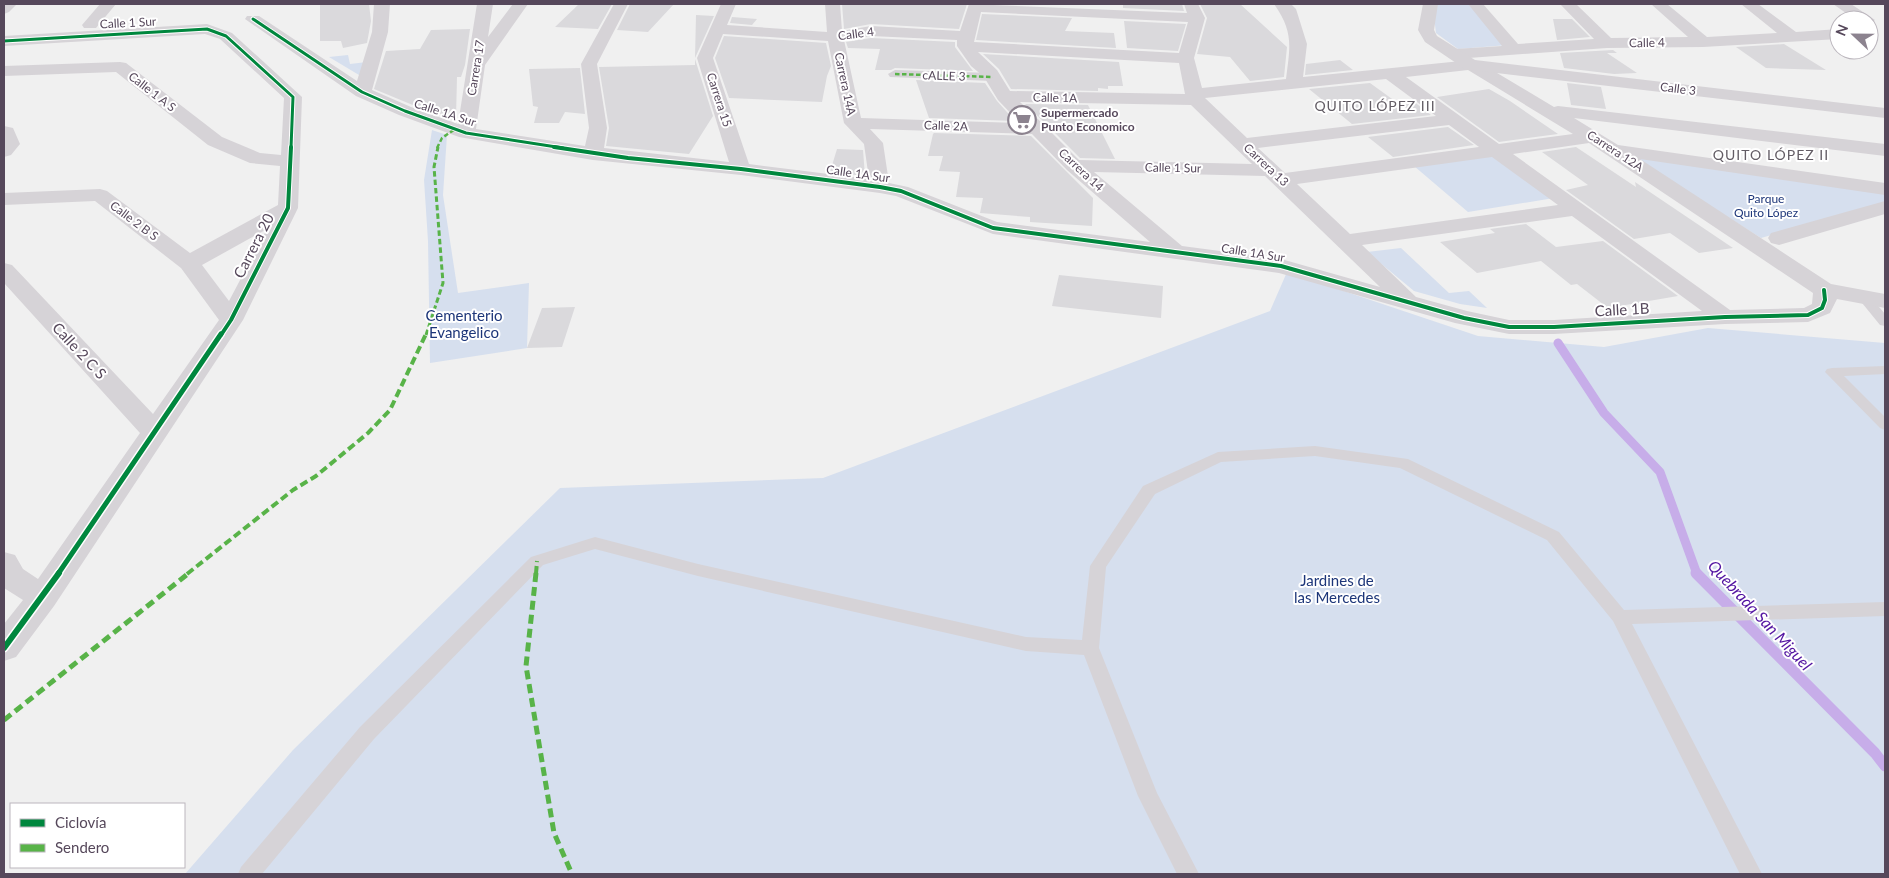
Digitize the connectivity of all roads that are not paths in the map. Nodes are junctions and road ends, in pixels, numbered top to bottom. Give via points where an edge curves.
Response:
1 (9, 4) edge
2 (108, 4) edge
3 (382, 4) edge
4 (485, 4) edge
5 (521, 4) edge
6 (621, 4) edge
7 (728, 4) edge
8 (832, 4) edge
9 (1282, 4) edge
10 (1430, 4) edge
11 (1475, 4) edge
12 (1567, 4) edge
13 (1658, 4) edge
14 (1749, 4) edge
15 (976, 6) edge
16 (4, 9) edge
17 (1194, 11) edge
18 (250, 14) edge
19 (221, 18) dead end
20 (90, 25) junction
21 (717, 28) junction
22 (1829, 35) edge
23 (835, 37) junction
24 (1793, 37) junction
25 (6, 41) edge
26 (966, 41) junction
27 (1702, 42) junction
28 (1607, 43) junction
29 (1515, 51) junction
30 (1186, 58) junction
31 (1463, 59) junction
32 (476, 64) junction
33 (4, 71) edge
34 (1389, 73) junction
35 (895, 74) dead end
36 (993, 77) junction
37 (1294, 83) junction
38 (362, 92) junction
39 (1004, 96) junction
40 (1195, 97) junction
41 (1549, 110) junction
42 (1885, 113) edge
43 (1453, 119) junction
44 (853, 123) junction
45 (1040, 129) junction
46 (4, 132) edge
47 (466, 133) junction
48 (1593, 137) junction
49 (1244, 144) junction
50 (1612, 149) junction
51 (1496, 150) junction
52 (1885, 150) edge
53 (4, 152) edge
54 (593, 154) junction
55 (289, 161) junction
56 (1074, 166) junction
57 (741, 169) junction
58 (1277, 175) junction
59 (880, 187) junction
60 (1885, 188) edge
61 (7, 200) edge
62 (1885, 207) edge
63 (288, 208) junction
64 (1576, 209) junction
65 (1779, 238) dead end
66 (1345, 241) junction
67 (1174, 251) junction
68 (189, 263) junction
69 (4, 270) edge
70 (1824, 290) junction
71 (1875, 299) edge
72 (1408, 301) junction
73 (1725, 316) junction
74 (231, 320) junction
75 (1885, 322) edge
76 (1885, 370) edge
77 (1885, 425) edge
78 (155, 432) junction
79 (4, 563) edge
80 (42, 598) junction
81 (1885, 609) edge
82 (1620, 617) junction
83 (4, 648) edge
84 (1090, 648) junction
85 (250, 874) edge
86 (1188, 874) edge
87 (1751, 874) edge

1 - 16 street
2 - 20 street
3 - 38 street via 380,32
4 - 32 street, Carrera 17
5 - 32 street
6 - 54 street via 589,64 598,128
7 - 21 street, Carrera 15
8 - 23 street, Carrera 14A
9 - 37 street via 1288,9 1299,44
10 - 31 street, Carrera 12A via 1426,30 1432,39
11 - 29 street
12 - 28 street
13 - 27 street
14 - 24 street
15 - 17 street
15 - 26 street
17 - 30 street
18 - 38 street
19 - 20 street, Calle 1 Sur
20 - 25 street, Calle 1 Sur
21 - 23 street, Calle 4
21 - 57 street, Carrera 15 via 705,58
22 - 24 street, Calle 4
23 - 26 street, Calle 4 via 871,31
23 - 44 street, Carrera 14A
24 - 27 street, Calle 4
25 - 55 street, Carrera 20 via 207,28 226,36 294,97
26 - 30 street, Calle 4
26 - 36 street, Carrera 14 via 977,62
27 - 28 street, Calle 4
28 - 29 street, Calle 4
29 - 31 street, Calle 4
30 - 40 street
31 - 34 street, Calle 1A
31 - 41 street, Carrera 12A
31 - 42 street, Calle 3
32 - 47 street, Carrera 17
33 - 55 street, Calle 1 A S via 120,67 215,141 257,159
34 - 37 street, Calle 1A
34 - 43 street
35 - 36 street, cALLE 3
36 - 39 street, Carrera 14
37 - 40 street, Calle 1A
38 - 47 street, Calle 1A Sur
39 - 40 street, Calle 1A
39 - 45 street, Carrera 14
40 - 49 street, Carrera 13
41 - 48 street, Carrera 12A
41 - 52 street
43 - 49 street
43 - 51 street
44 - 45 street, Calle 2A
44 - 59 street, Carrera 14A via 873,143
45 - 56 street, Carrera 14
46 - 53 street via 10,144
47 - 54 street, Calle 1A Sur
48 - 50 street, Carrera 12A
48 - 51 street, Calle 1 Sur
49 - 58 street, Carrera 13
50 - 60 street
50 - 70 street, Carrera 12A
51 - 58 street, Calle 1 Sur
51 - 64 street
54 - 57 street, Calle 1A Sur
55 - 63 street, Carrera 20
56 - 58 street, Calle 1 Sur
56 - 67 street, Carrera 14
57 - 59 street, Calle 1A Sur
58 - 66 street, Carrera 13
59 - 67 street, Calle 1A Sur via 902,191 994,228
61 - 68 street, Calle 2 B S via 100,195
62 - 65 street
63 - 68 street
63 - 74 street, Carrera 20
64 - 66 street
64 - 73 street
66 - 72 street, Carrera 13
67 - 72 street, Calle 1A Sur via 1281,266
68 - 74 street, Calle 2 B S
69 - 78 street, Calle 2 C S
70 - 71 street
70 - 73 street, Calle 1B via 1825,300 1816,313
71 - 75 lane
72 - 73 street, Calle 1B via 1464,318 1509,327
74 - 78 street, Carrera 20
76 - 77 lane via 1832,372
78 - 80 street, Carrera 20
79 - 80 street via 12,577
80 - 83 street, Carrera 20
81 - 82 lane
82 - 84 lane via 1553,536 1403,463 1315,451 1218,457 1149,490 1098,566
82 - 87 lane
84 - 85 lane via 1026,644 698,570 595,543 537,562 367,733
84 - 86 lane via 1148,796

